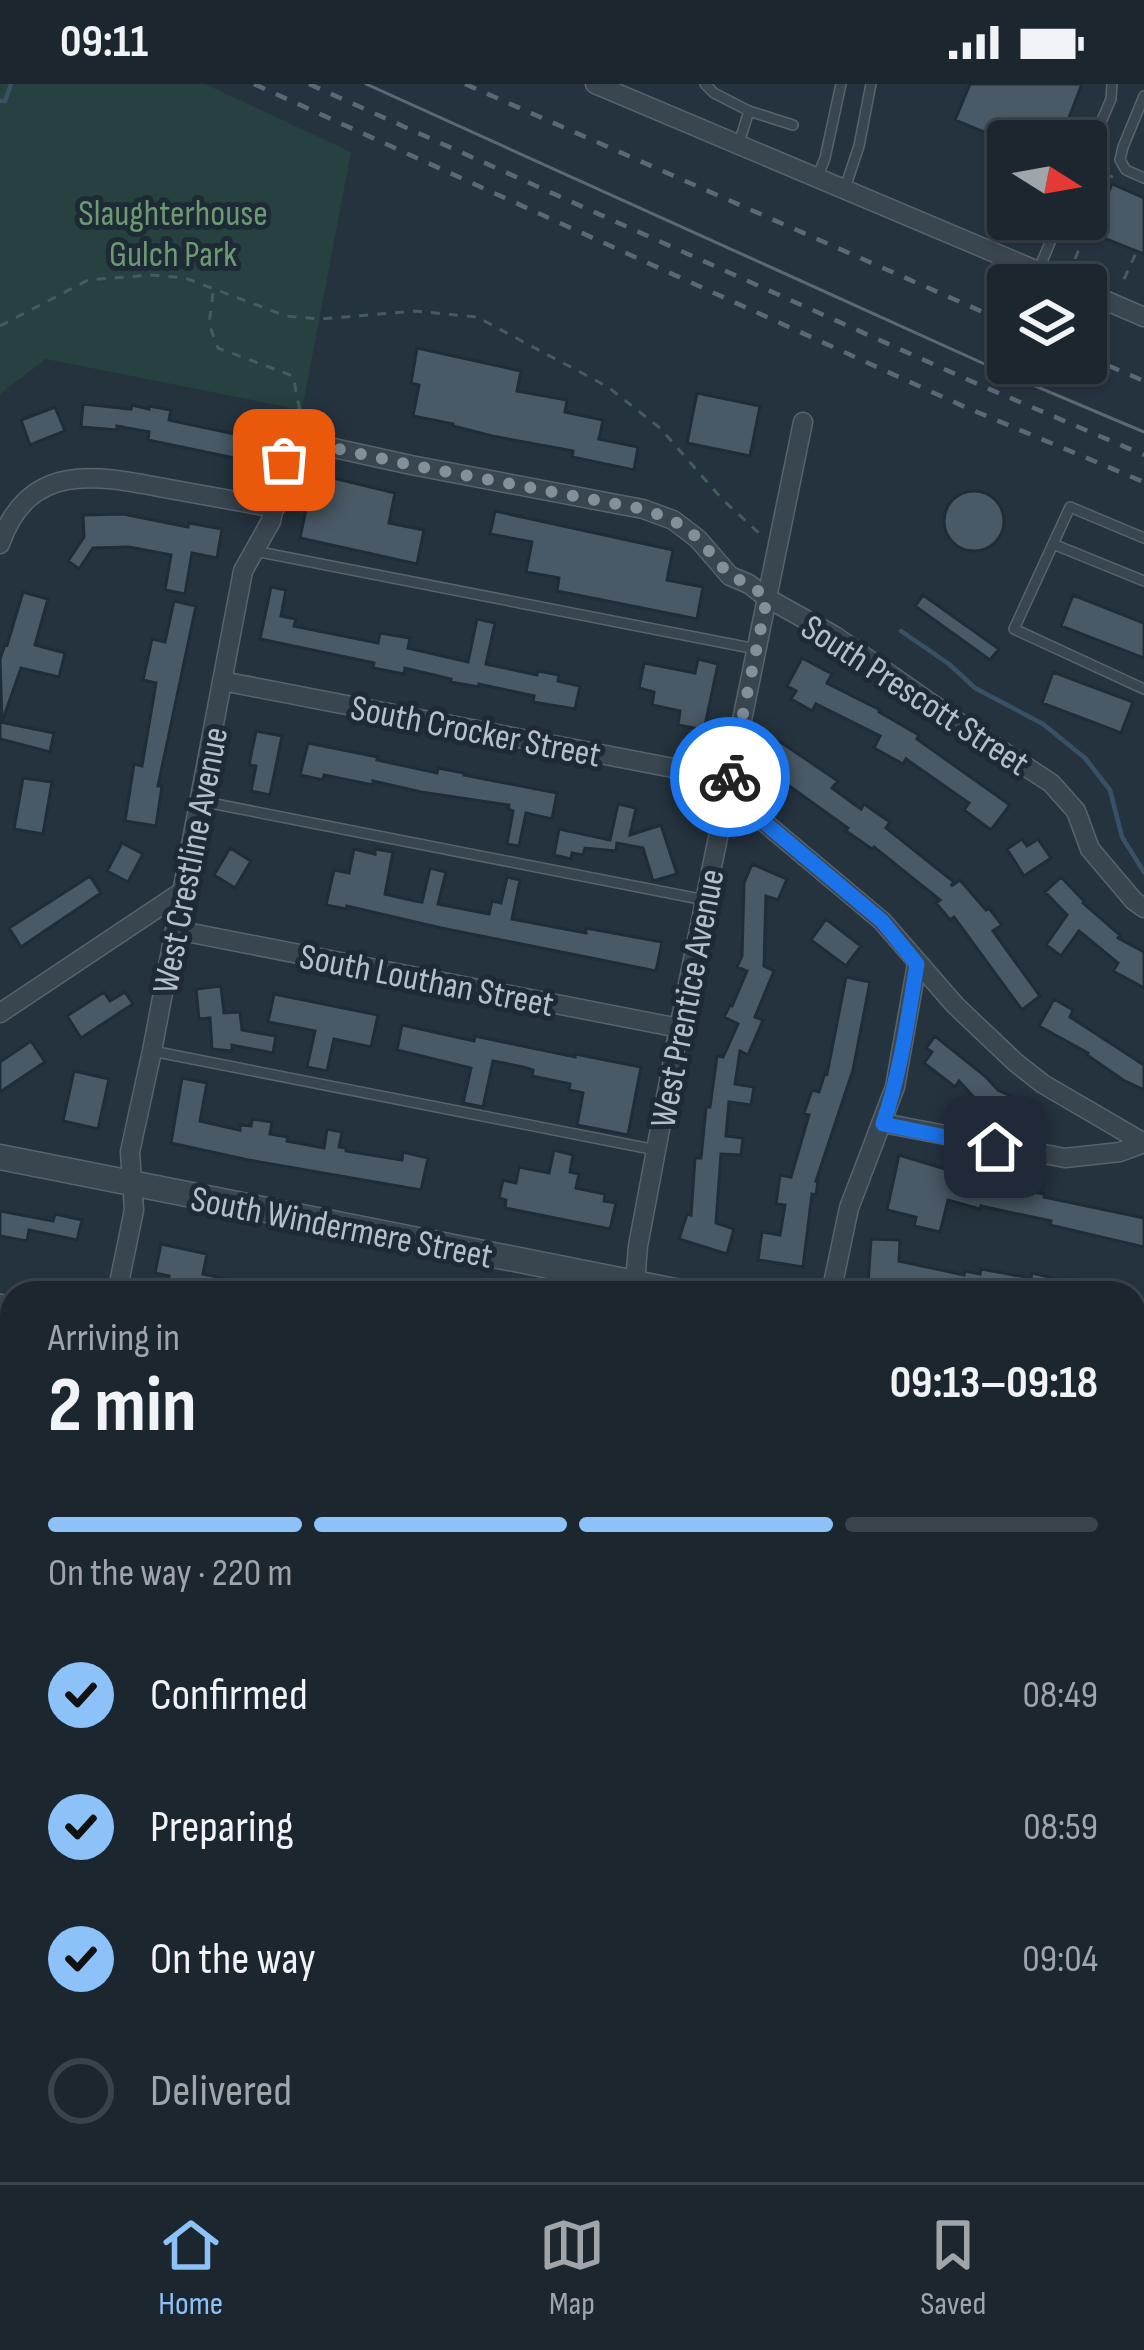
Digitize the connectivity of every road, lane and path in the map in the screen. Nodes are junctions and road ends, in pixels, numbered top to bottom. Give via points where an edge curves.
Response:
1 (595, 84) edge
2 (705, 84) edge
3 (841, 84) edge
4 (871, 84) edge
5 (1110, 85) edge
6 (1144, 96) edge
7 (749, 112) junction
8 (1102, 120) edge
9 (793, 125) dead end
10 (740, 143) junction
11 (818, 176) junction
12 (1144, 178) edge
13 (1126, 183) dead end
14 (845, 188) junction
15 (1137, 251) dead end
16 (1075, 259) dead end
17 (1022, 264) edge
18 (1124, 279) dead end
19 (213, 290) junction
20 (1107, 301) edge
21 (1144, 316) edge
22 (0, 326) edge
23 (803, 422) dead end
24 (302, 441) junction
25 (274, 508) junction
26 (1144, 538) edge
27 (0, 544) edge
28 (778, 544) junction
29 (1053, 544) junction
30 (254, 551) junction
31 (1144, 581) edge
32 (767, 598) junction
33 (757, 649) junction
34 (222, 681) junction
35 (1144, 689) edge
36 (730, 779) junction
37 (200, 801) junction
38 (725, 801) junction
39 (183, 891) junction
40 (705, 900) junction
41 (1144, 908) edge
42 (176, 930) junction
43 (917, 964) junction
44 (2, 1009) edge
45 (679, 1028) junction
46 (152, 1051) junction
47 (883, 1124) junction
48 (1144, 1143) edge
49 (656, 1150) junction
50 (0, 1157) edge
51 (130, 1184) junction
52 (119, 1281) edge
53 (600, 1281) edge
54 (635, 1281) edge
55 (834, 1281) edge

1 - 10 street
2 - 7 lane
3 - 11 lane
4 - 14 lane
5 - 8 lane
6 - 12 lane via 1120,160
7 - 9 lane
7 - 10 lane
10 - 11 street
11 - 14 street
13 - 16 path via 1109,176
14 - 17 street
15 - 18 path
19 - 22 path via 150,275 88,280
19 - 24 path via 208,324 218,347 293,376
19 - 28 path via 319,320 415,311 477,317 608,387 660,428 754,531
20 - 21 street
23 - 28 street, West Prentice Avenue
24 - 25 street, West Crestline Avenue via 284,460
24 - 32 street, South Prescott Street via 643,509 673,520 730,576
25 - 27 street via 105,477 70,478 30,498
25 - 30 street, West Crestline Avenue
26 - 29 lane via 1070,507
28 - 32 street, West Prentice Avenue
29 - 31 lane
29 - 35 lane via 1014,629
30 - 33 lane
30 - 34 street, West Crestline Avenue
32 - 33 street, West Prentice Avenue
32 - 41 street, South Prescott Street via 1051,783 1076,811 1090,849
33 - 36 street, West Prentice Avenue
34 - 36 street, South Crocker Street
34 - 37 street, West Crestline Avenue
36 - 38 street, West Prentice Avenue
37 - 39 street, West Crestline Avenue
37 - 40 lane
38 - 40 street, West Prentice Avenue
38 - 43 street via 752,812 882,921
39 - 42 street, West Crestline Avenue
39 - 44 street
40 - 45 street, West Prentice Avenue
42 - 45 street, South Louthan Street
42 - 46 street, West Crestline Avenue
43 - 47 street
43 - 48 street via 1042,1084
45 - 49 street, West Prentice Avenue
46 - 49 lane
46 - 51 street, West Crestline Avenue
47 - 48 street via 1065,1158
47 - 55 street via 849,1208
49 - 54 street, West Prentice Avenue
50 - 51 street, South Windermere Street
51 - 52 street, West Crestline Avenue via 134,1210
51 - 53 street, South Windermere Street

